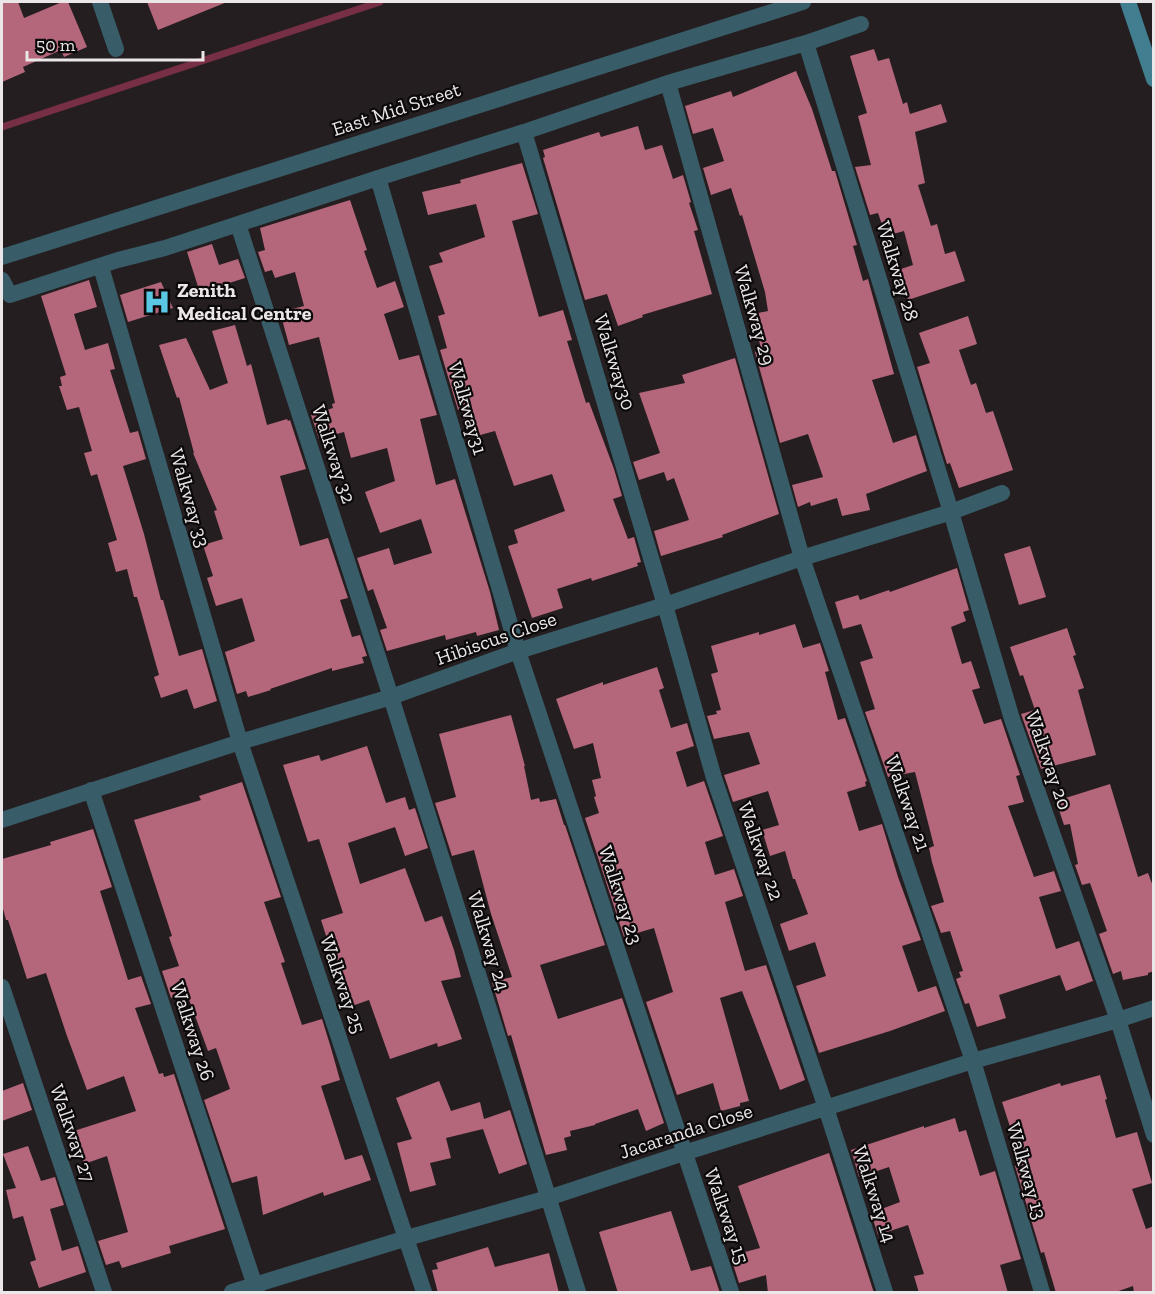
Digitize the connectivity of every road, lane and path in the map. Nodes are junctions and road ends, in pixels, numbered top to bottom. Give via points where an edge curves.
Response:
1 (100, 2) edge
2 (803, 2) edge
3 (1128, 2) edge
4 (861, 24) dead end
5 (806, 43) junction
6 (116, 49) dead end
7 (1154, 79) edge
8 (668, 83) junction
9 (524, 132) junction
10 (378, 178) junction
11 (238, 224) junction
12 (2, 256) edge
13 (100, 267) junction
14 (2, 280) edge
15 (1002, 493) dead end
16 (951, 512) junction
17 (802, 558) junction
18 (665, 605) junction
19 (518, 651) junction
20 (391, 697) junction
21 (240, 742) junction
22 (91, 790) junction
23 (2, 820) edge
24 (2, 987) edge
25 (1154, 1008) edge
26 (1118, 1020) junction
27 (973, 1061) junction
28 (826, 1108) junction
29 (1154, 1135) edge
30 (684, 1153) junction
31 (548, 1198) junction
32 (407, 1238) junction
33 (256, 1289) edge
34 (104, 1293) edge
35 (232, 1293) edge
36 (424, 1293) edge
37 (578, 1293) edge
38 (731, 1293) edge
39 (885, 1293) edge
40 (1042, 1293) edge

1 - 6 street
2 - 12 street, East Mid Street
3 - 7 main road
4 - 5 street
5 - 8 street
5 - 16 street, Walkway 28
8 - 9 street
8 - 17 street, Walkway 29
9 - 10 street
9 - 18 street, Walkway30
10 - 11 street
10 - 19 street, Walkway31
11 - 13 street
11 - 20 street, Walkway 32
13 - 14 street via 10,295
13 - 21 street, Walkway 33
15 - 16 street, Hibiscus Close
16 - 17 street, Hibiscus Close
16 - 26 street, Walkway 20 via 1012,719
17 - 18 street, Hibiscus Close
17 - 27 street, Walkway 21
18 - 19 street, Hibiscus Close
18 - 28 street, Walkway 22 via 714,778
19 - 20 street, Hibiscus Close
19 - 30 street, Walkway 23
20 - 21 street, Hibiscus Close
20 - 31 street, Walkway 24
21 - 22 street, Hibiscus Close
21 - 32 street, Walkway 25
22 - 23 street, Hibiscus Close
22 - 33 street, Walkway 26
24 - 34 street, Walkway 27
25 - 26 street, Jacaranda Close
26 - 27 street, Jacaranda Close
26 - 29 street, Walkway 20
27 - 28 street, Jacaranda Close
27 - 40 street, Walkway 13
28 - 30 street, Jacaranda Close
28 - 39 street, Walkway 14
30 - 31 street, Jacaranda Close
30 - 38 street, Walkway 15
31 - 32 street, Jacaranda Close
31 - 37 street, Walkway 24
32 - 33 street, Jacaranda Close
32 - 36 street, Walkway 25
33 - 35 street, Jacaranda Close

